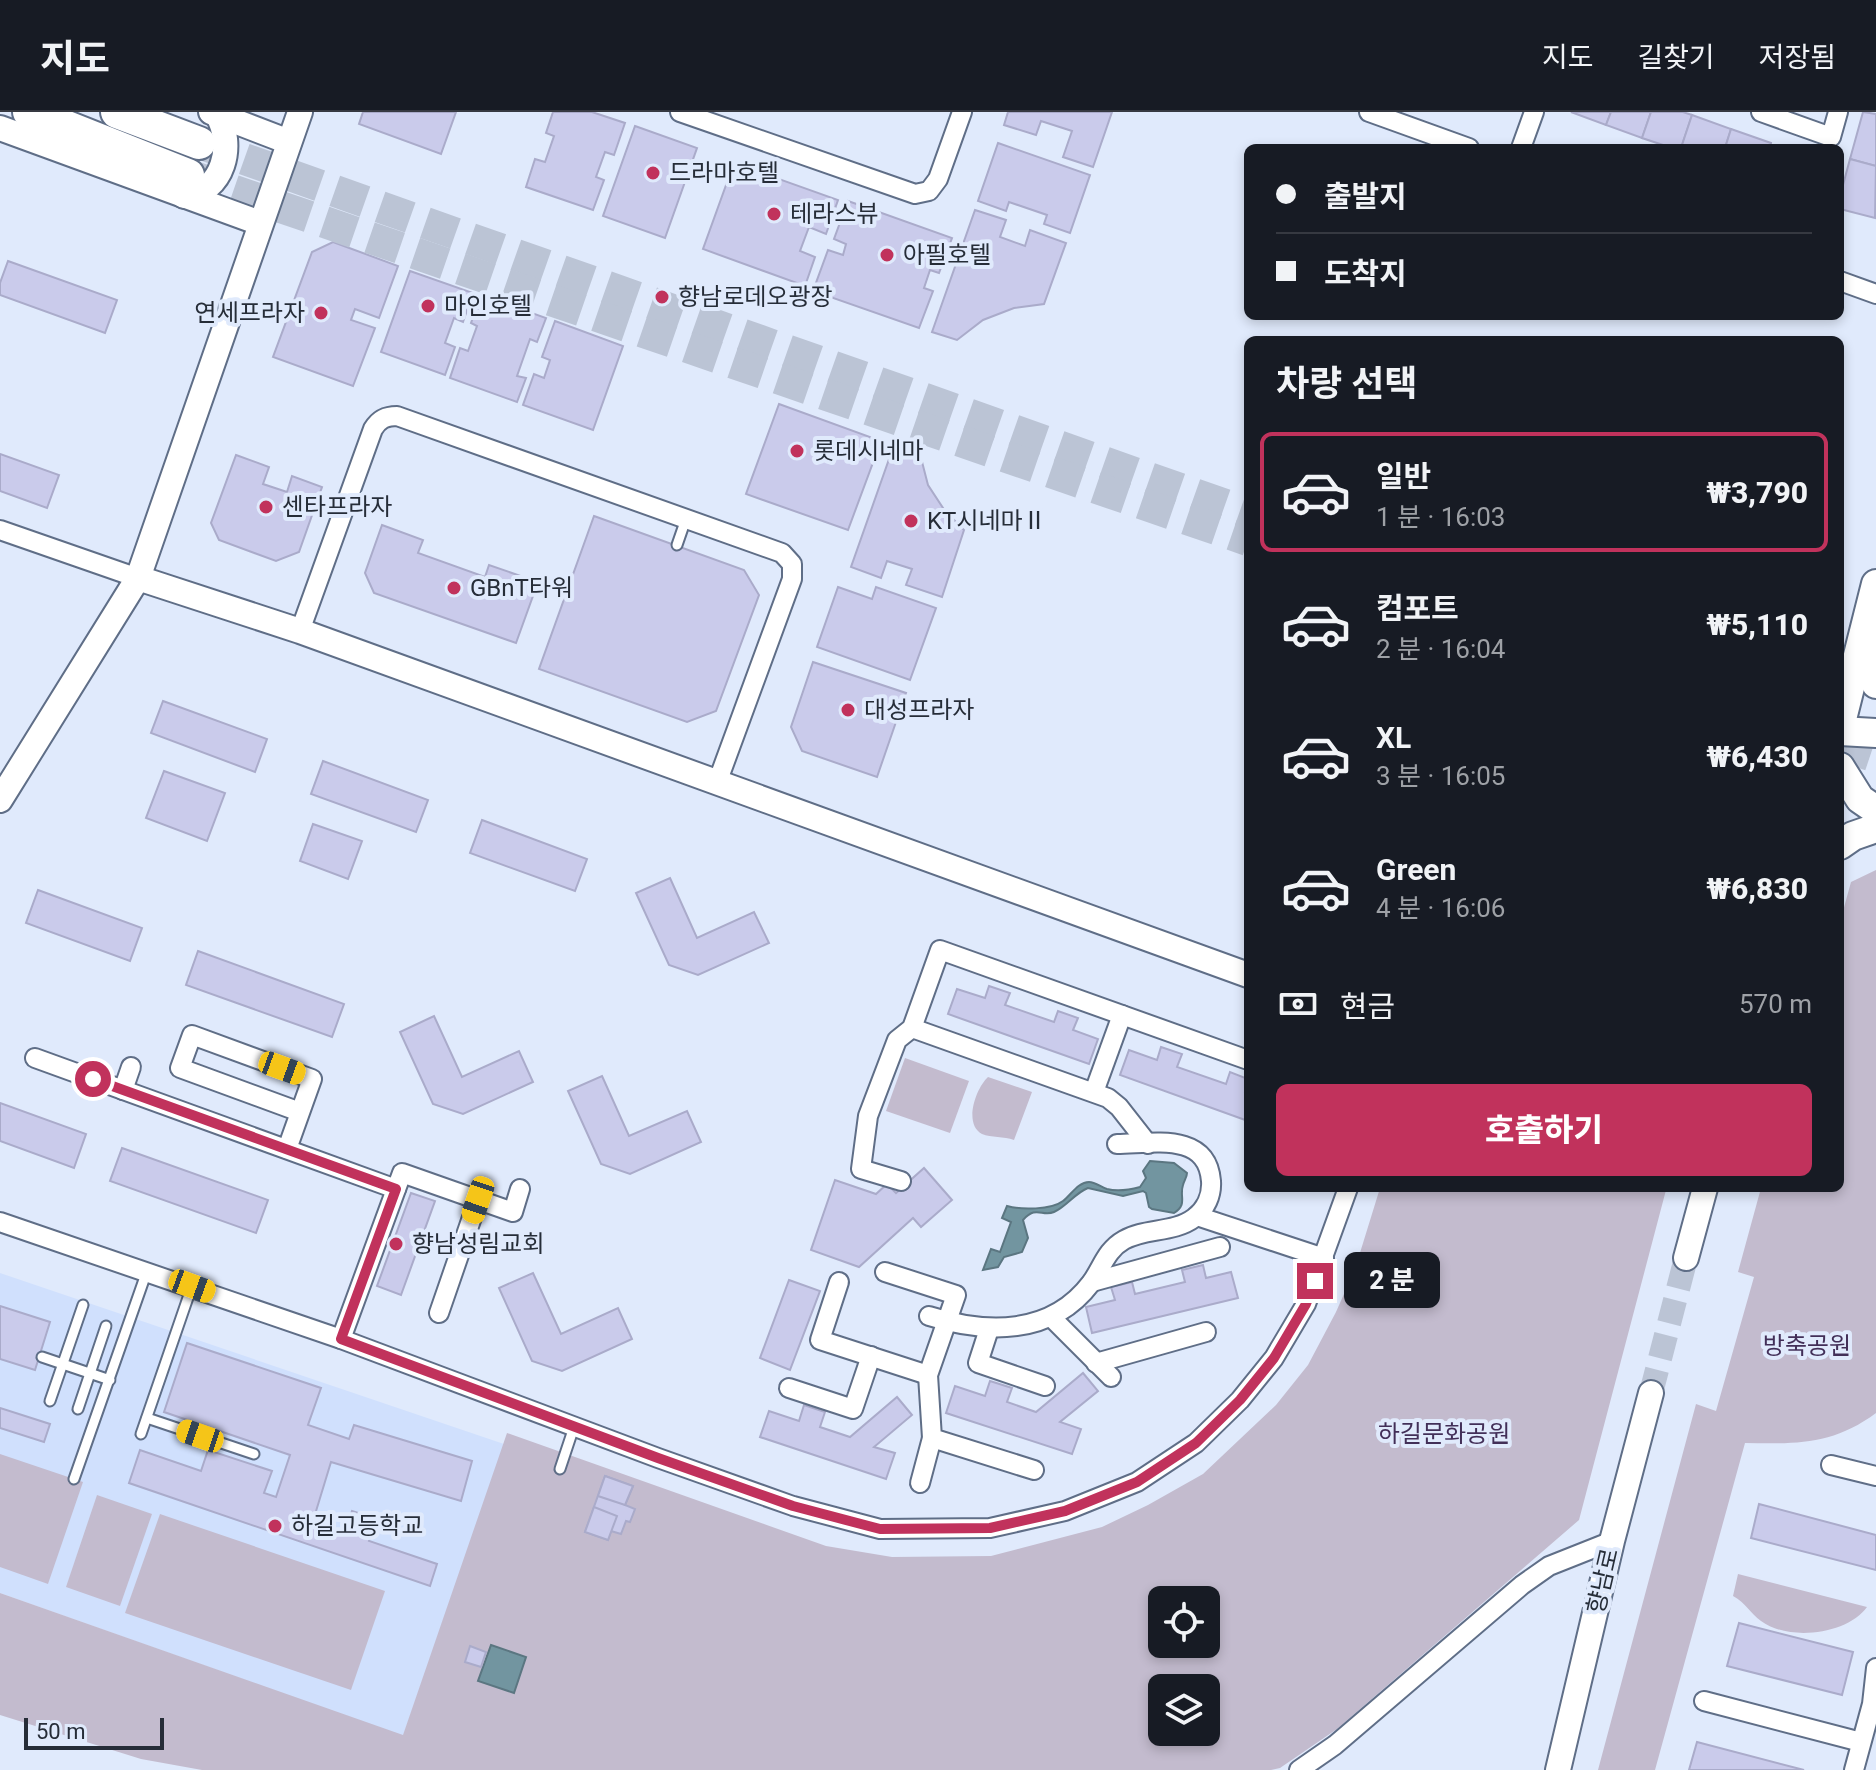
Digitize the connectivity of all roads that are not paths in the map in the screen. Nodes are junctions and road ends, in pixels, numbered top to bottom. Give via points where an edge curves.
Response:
1 (29, 112) edge
2 (117, 112) edge
3 (300, 112) edge
4 (680, 112) edge
5 (962, 112) edge
6 (1369, 112) edge
7 (1534, 112) edge
8 (1761, 112) edge
9 (1838, 112) edge
10 (214, 113) edge
11 (0, 128) edge
12 (289, 142) junction
13 (199, 143) tunnel mouth
14 (1458, 144) edge
15 (1522, 144) edge
16 (186, 186) junction
17 (260, 223) junction
18 (1844, 282) edge
19 (1876, 294) edge
20 (686, 519) junction
21 (0, 530) edge
22 (677, 545) dead end
23 (138, 578) junction
24 (1876, 584) edge
25 (1867, 618) junction
26 (300, 631) junction
27 (1876, 684) edge
28 (1844, 713) edge
29 (1844, 729) edge
30 (1876, 733) edge
31 (1844, 773) edge
32 (717, 783) junction
33 (0, 800) edge
34 (1876, 810) edge
35 (1876, 828) edge
36 (1844, 842) edge
37 (1244, 974) edge
38 (1122, 1015) junction
39 (912, 1028) junction
40 (35, 1058) dead end
41 (1244, 1059) edge
42 (131, 1067) dead end
43 (123, 1090) junction
44 (1094, 1092) junction
45 (300, 1112) junction
46 (1117, 1144) dead end
47 (1148, 1144) junction
48 (287, 1149) junction
49 (901, 1181) dead end
50 (396, 1189) junction
51 (520, 1189) dead end
52 (1347, 1192) edge
53 (1704, 1192) edge
54 (478, 1200) junction
55 (1197, 1216) junction
56 (0, 1222) edge
57 (1220, 1247) dead end
58 (1324, 1258) junction
59 (1686, 1258) tunnel mouth
60 (147, 1271) junction
61 (885, 1272) dead end
62 (839, 1282) dead end
63 (1092, 1282) junction
64 (192, 1286) junction
65 (83, 1305) dead end
66 (439, 1313) dead end
67 (1051, 1317) junction
68 (938, 1319) junction
69 (106, 1326) dead end
70 (989, 1329) junction
71 (1206, 1332) dead end
72 (341, 1339) junction
73 (871, 1356) junction
74 (42, 1357) dead end
75 (1096, 1363) junction
76 (63, 1364) junction
77 (90, 1374) junction
78 (928, 1375) junction
79 (1111, 1377) dead end
80 (110, 1380) junction
81 (1045, 1386) dead end
82 (789, 1388) dead end
83 (1651, 1393) tunnel mouth
84 (50, 1401) dead end
85 (78, 1409) dead end
86 (147, 1418) junction
87 (574, 1427) junction
88 (141, 1434) dead end
89 (932, 1438) junction
90 (254, 1454) dead end
91 (1831, 1465) dead end
92 (560, 1469) dead end
93 (1034, 1470) dead end
94 (1876, 1476) edge
95 (74, 1479) dead end
96 (920, 1483) dead end
97 (1612, 1541) junction
98 (1876, 1668) edge
99 (1704, 1701) dead end
100 (1874, 1705) edge
101 (1861, 1742) junction
102 (1299, 1770) edge
103 (1558, 1770) edge
104 (1854, 1770) edge

1 - 16 highway
2 - 13 highway
3 - 12 street
4 - 5 street via 915,194 929,191 938,179
6 - 14 street
7 - 15 street
8 - 9 street via 1831,137
10 - 12 street
10 - 16 street via 226,138 222,167 205,190 195,195
11 - 16 street
12 - 17 street
16 - 17 street
17 - 23 street
18 - 19 street
20 - 22 lane
20 - 26 street via 390,416 373,429
20 - 32 street via 782,553 793,571
21 - 23 street
23 - 26 street
23 - 33 street
24 - 25 main road
25 - 27 main road
25 - 28 main road
26 - 32 street
29 - 30 main road
31 - 34 main road via 1860,799
32 - 37 street
35 - 36 main road
38 - 39 street via 940,950
38 - 41 street
38 - 44 street
39 - 44 street
39 - 49 street via 897,1040 868,1116 861,1169
40 - 43 street
42 - 43 street
43 - 48 street
44 - 47 street via 1119,1107
45 - 45 street via 312,1079 192,1035 180,1068
45 - 48 street
46 - 47 street
47 - 55 street via 1182,1143 1204,1159 1212,1186
48 - 50 street
50 - 54 street via 402,1173
50 - 72 street
51 - 54 street via 513,1212
52 - 58 street
53 - 59 street
54 - 66 street
55 - 58 street
55 - 63 street via 1123,1241 1105,1257
56 - 60 street
57 - 63 street
58 - 87 street via 1306,1304 1274,1358 1196,1443 1137,1482 1050,1515 990,1528 880,1529 793,1506
60 - 64 street
60 - 80 lane
61 - 68 street via 956,1295
62 - 73 street via 820,1340
63 - 67 street
64 - 72 street
64 - 86 lane
65 - 76 lane
67 - 70 street via 1026,1326
67 - 75 street
68 - 70 street
68 - 78 street
69 - 77 lane
70 - 81 street via 978,1363
71 - 75 street
72 - 87 street
73 - 78 street
73 - 82 street via 851,1415
74 - 76 lane
75 - 79 street
76 - 77 lane
76 - 84 lane
77 - 80 lane
77 - 85 lane
78 - 89 street
80 - 95 lane
83 - 97 street, 향남로
86 - 88 lane
86 - 90 lane
87 - 92 lane
89 - 93 street
89 - 96 street
91 - 94 street
97 - 102 street via 1549,1566 1522,1585
97 - 103 street, 향남로
98 - 100 street
99 - 101 street
100 - 101 street
101 - 104 street

